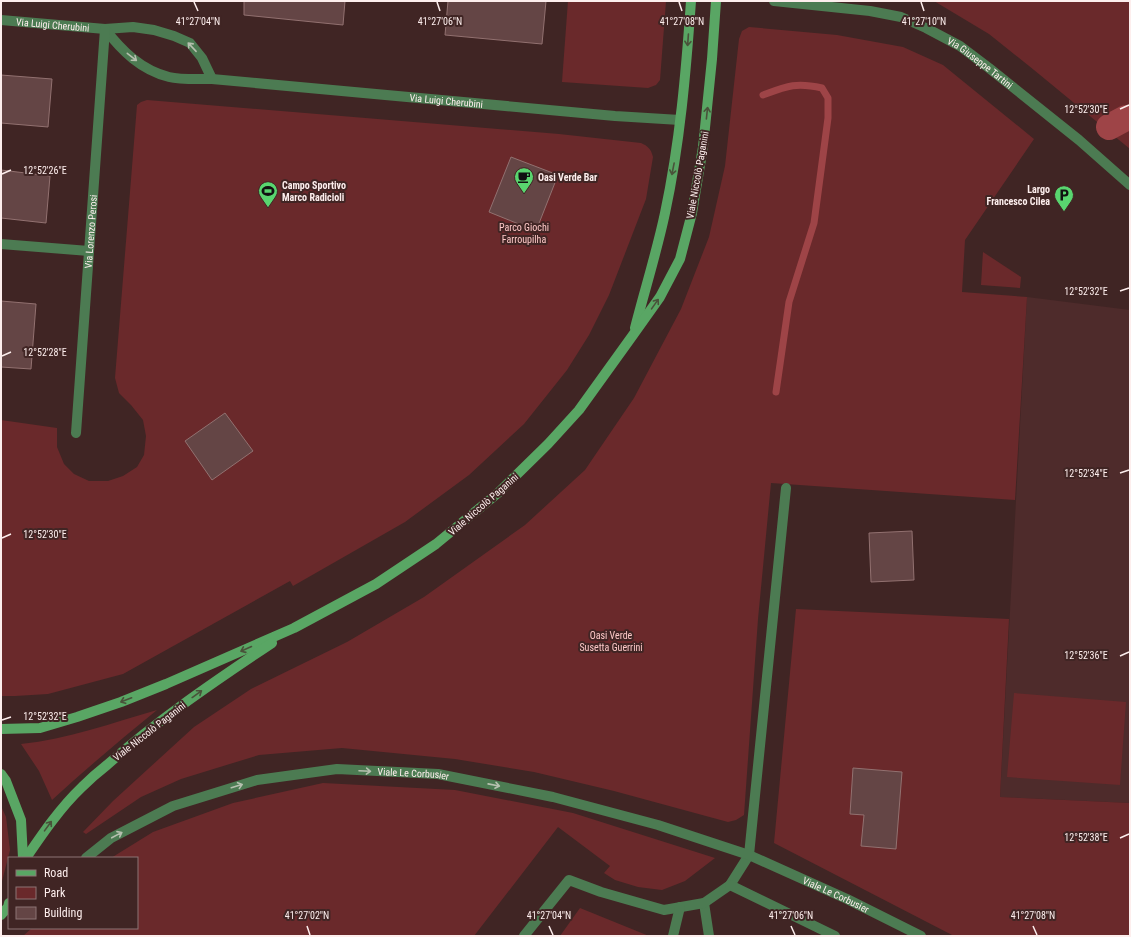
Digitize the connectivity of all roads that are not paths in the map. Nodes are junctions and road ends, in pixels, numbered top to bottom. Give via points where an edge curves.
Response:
1 (691, 1) edge
2 (716, 1) edge
3 (774, 1) edge
4 (1, 20) edge
5 (105, 29) junction
6 (212, 79) junction
7 (680, 120) junction
8 (1130, 185) edge
9 (1, 244) edge
10 (89, 251) junction
11 (633, 335) junction
12 (76, 433) dead end
13 (786, 488) dead end
14 (294, 628) junction
15 (1, 729) edge
16 (1, 774) edge
17 (749, 855) junction
18 (24, 857) edge
19 (25, 857) edge
20 (87, 857) edge
21 (730, 885) junction
22 (704, 904) junction
23 (680, 907) junction
24 (524, 936) edge
25 (673, 936) edge
26 (709, 936) edge
27 (835, 936) edge
28 (921, 936) edge

1 -> 7 street, Viale Niccolò Paganini
11 -> 2 street, Viale Niccolò Paganini via 660,297 680,259 692,213 703,147
3 - 8 street, Via Giuseppe Tartini via 870,11 901,17 926,28 960,46 989,68 1079,140
4 - 5 street, Via Luigi Cherubini
5 -> 6 street, Via Luigi Cherubini via 118,46 148,68 169,77
6 -> 5 street, Via Luigi Cherubini via 202,58 190,43 154,30 134,27
5 - 10 street, Via Lorenzo Perosi
6 - 7 street, Via Luigi Cherubini
7 -> 11 street, Viale Niccolò Paganini via 665,213
9 - 10 street
10 - 12 street, Via Lorenzo Perosi
11 - 14 street, Viale Niccolò Paganini via 579,410 498,493 436,544 376,584
13 - 17 street
14 -> 15 street, Viale Niccolò Paganini via 114,705 40,728
19 -> 14 street, Viale Niccolò Paganini via 57,814 115,757 156,723
16 - 18 street via 22,820
20 -> 17 street, Viale Le Corbusier via 111,838 173,806 257,780 337,769 438,774 553,797 658,825
17 - 21 street
17 - 28 street, Viale Le Corbusier
21 - 22 street
21 - 27 street
22 - 23 street
22 - 26 street
23 - 24 street via 664,910 569,880
23 - 25 street

